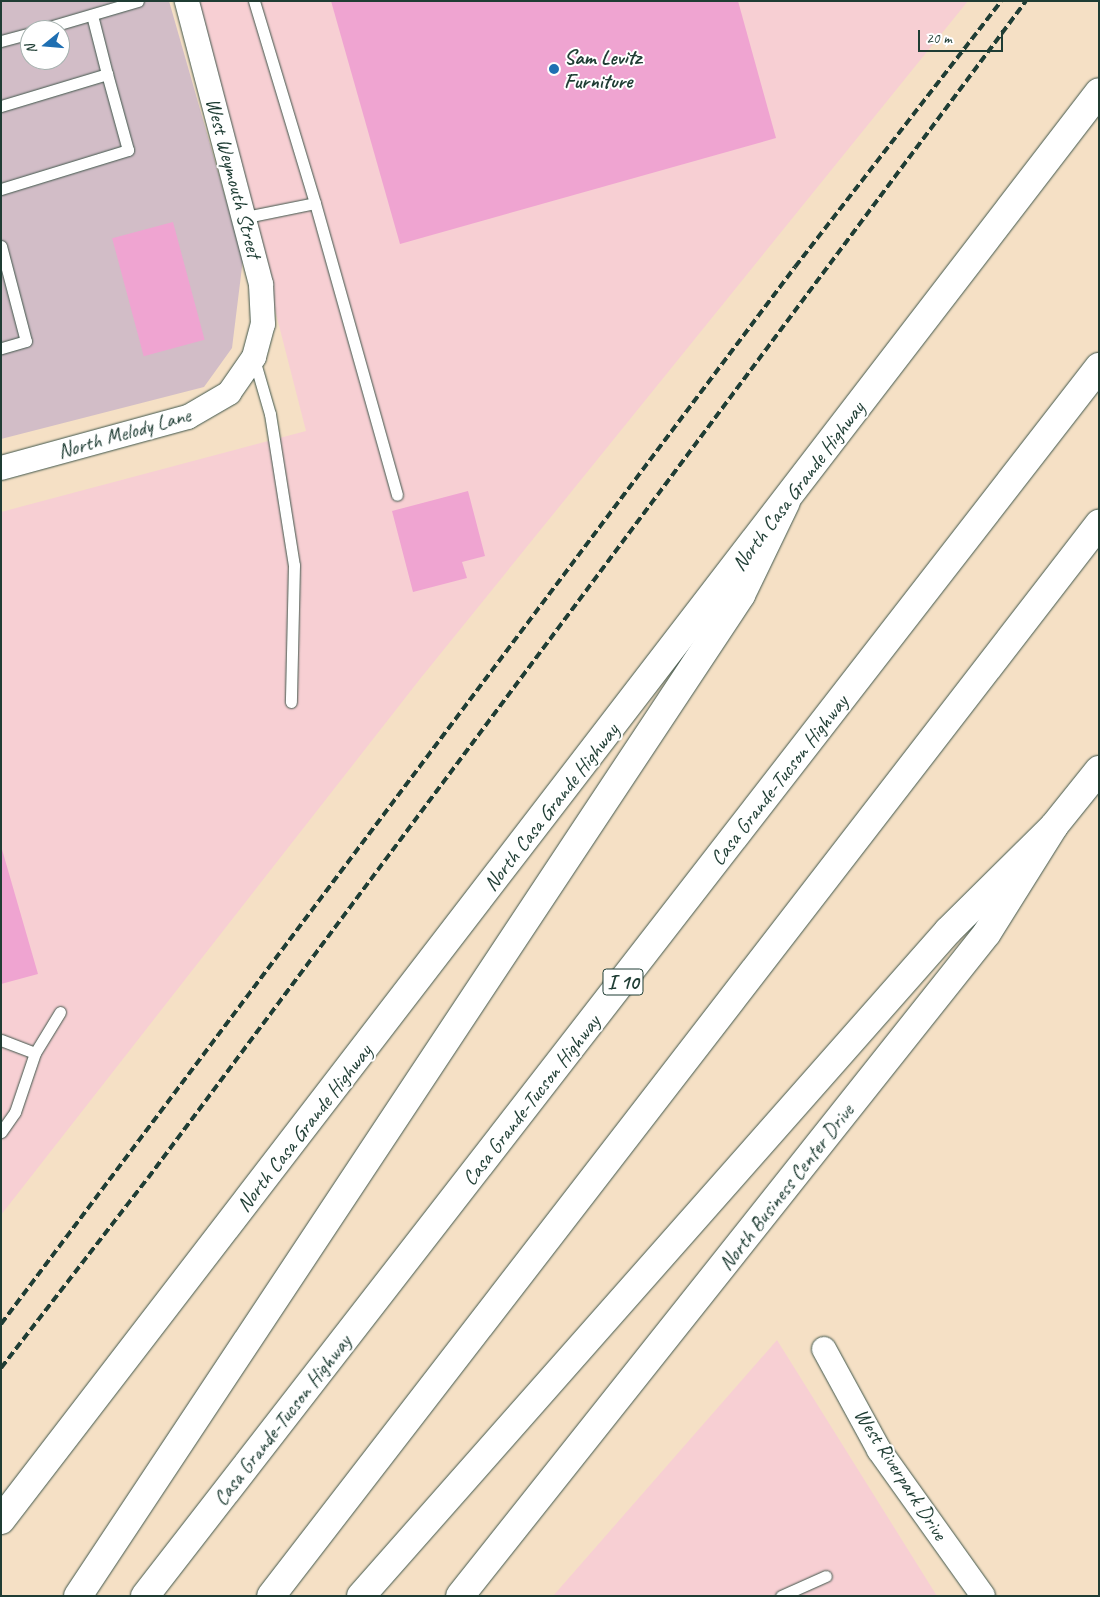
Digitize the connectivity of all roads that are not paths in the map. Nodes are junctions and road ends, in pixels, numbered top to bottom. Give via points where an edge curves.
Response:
1 (138, 1) edge
2 (187, 1) edge
3 (254, 1) edge
4 (92, 15) junction
5 (70, 21) edge
6 (20, 36) edge
7 (1, 41) edge
8 (106, 74) junction
9 (1099, 92) edge
10 (1, 106) edge
11 (1, 189) edge
12 (315, 203) junction
13 (246, 218) junction
14 (1, 246) edge
15 (1, 348) edge
16 (254, 357) junction
17 (1099, 367) edge
18 (1, 468) edge
19 (397, 495) dead end
20 (786, 502) junction
21 (1099, 524) edge
22 (291, 702) dead end
23 (1099, 770) edge
24 (1054, 826) junction
25 (60, 1012) dead end
26 (1, 1040) edge
27 (34, 1053) junction
28 (1, 1132) edge
29 (824, 1349) dead end
30 (1, 1520) edge
31 (826, 1576) dead end
32 (78, 1596) edge
33 (146, 1596) edge
34 (271, 1596) edge
35 (361, 1596) edge
36 (460, 1596) edge
37 (781, 1596) edge
38 (983, 1596) edge

1 - 4 lane
2 - 13 street, West Weymouth Street
3 - 12 lane
4 - 5 lane
4 - 8 lane
6 - 7 lane
8 - 10 lane
8 - 11 lane via 128,150
9 - 20 main road, North Casa Grande Highway
12 - 13 lane
12 - 19 lane
13 - 16 street, West Weymouth Street via 261,284 262,324
14 - 15 lane via 26,341
16 - 18 street, North Melody Lane via 229,393 188,417
16 - 22 lane via 270,414 294,565
17 - 33 main road, Casa Grande-Tucson Highway / I 10
20 - 30 main road, North Casa Grande Highway
20 - 32 main road via 742,595
21 - 34 main road
23 - 24 main road, North Business Center Drive
24 - 35 main road via 948,931
24 - 36 main road, North Business Center Drive via 987,932
25 - 27 lane
26 - 27 lane
27 - 28 lane via 15,1112
29 - 38 street, West Riverpark Drive via 879,1450
31 - 37 lane

